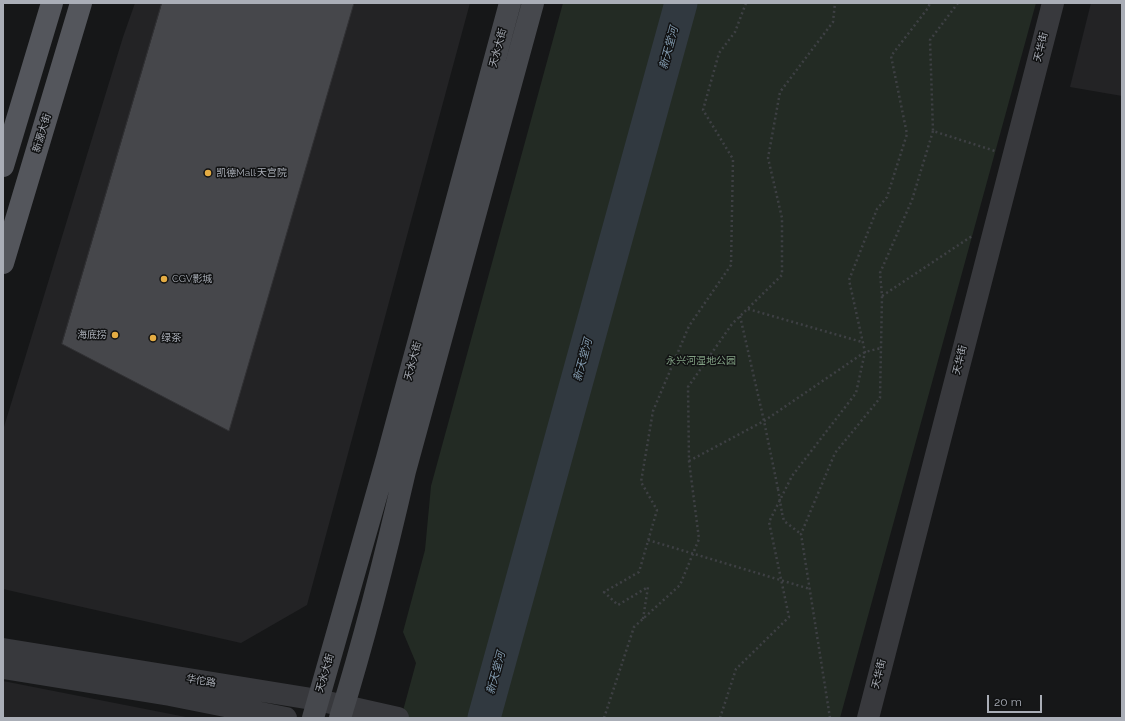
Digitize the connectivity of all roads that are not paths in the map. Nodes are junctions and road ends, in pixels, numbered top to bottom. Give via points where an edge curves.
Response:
1 (52, 3) edge
2 (81, 3) edge
3 (510, 3) edge
4 (532, 3) edge
5 (1053, 3) edge
6 (3, 166) edge
7 (3, 263) edge
8 (3, 649) edge
9 (3, 668) edge
10 (315, 709) edge
11 (342, 712) edge
12 (286, 718) edge
13 (398, 718) edge
14 (868, 718) edge

1 - 6 main road
2 - 7 main road, 新源大街
3 - 10 main road, 天水大街 via 387,458
4 - 11 main road
5 - 14 street, 天华街
8 - 10 street, 华佗路
9 - 12 street, 华佗路 via 170,694
10 - 11 street, 华佗路
11 - 13 street, 华佗路

